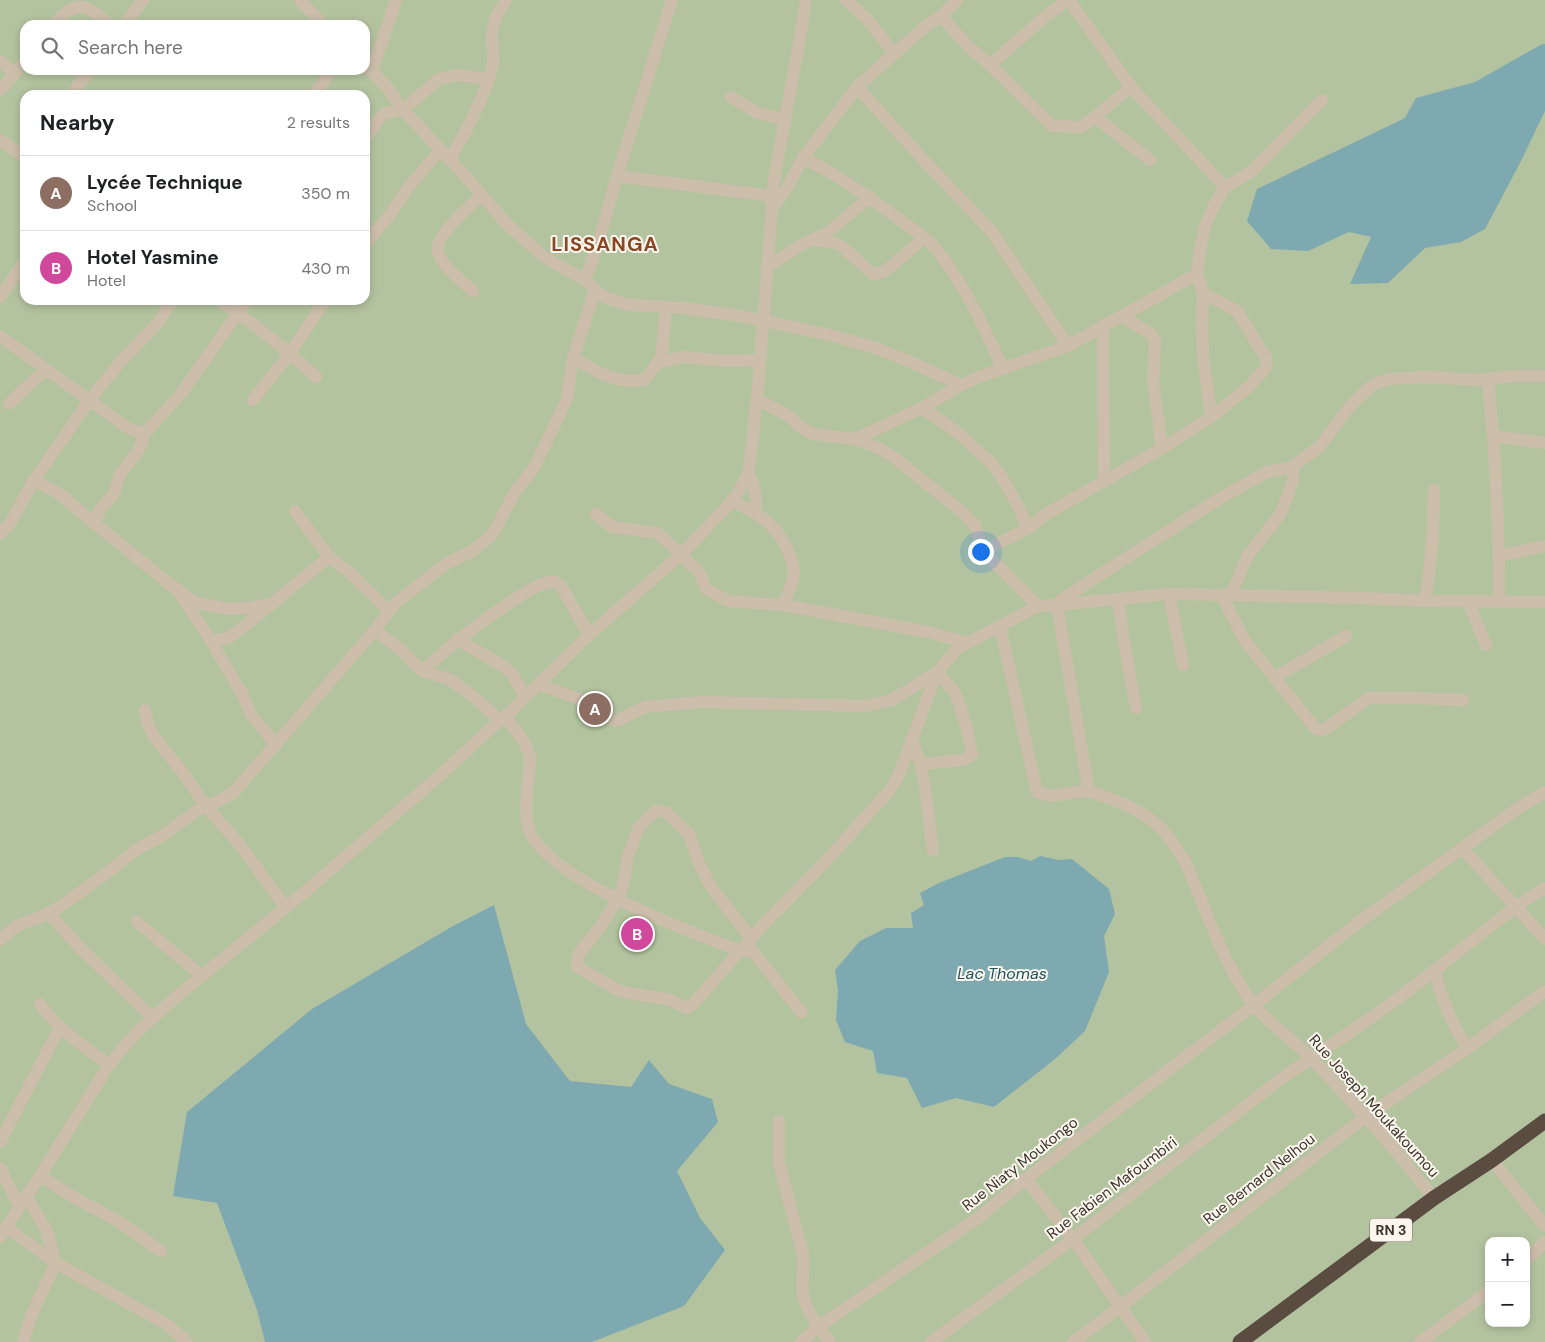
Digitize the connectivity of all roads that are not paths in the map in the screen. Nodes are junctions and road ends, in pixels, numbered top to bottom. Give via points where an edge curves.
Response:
1 (142, 0) edge
2 (300, 0) edge
3 (396, 0) edge
4 (506, 0) edge
5 (672, 0) edge
6 (806, 0) edge
7 (846, 0) edge
8 (957, 0) edge
9 (1068, 0) edge
10 (941, 16) junction
11 (57, 20) edge
12 (104, 20) edge
13 (128, 20) edge
14 (318, 20) edge
15 (894, 53) junction
16 (0, 61) edge
17 (370, 63) edge
18 (990, 65) junction
19 (20, 67) edge
20 (370, 70) edge
21 (14, 73) junction
22 (86, 75) edge
23 (328, 75) edge
24 (489, 79) junction
25 (858, 87) junction
26 (1132, 87) junction
27 (0, 90) edge
28 (75, 90) edge
29 (318, 90) edge
30 (731, 97) dead end
31 (1322, 100) dead end
32 (403, 110) junction
33 (1095, 117) junction
34 (785, 119) junction
35 (370, 132) edge
36 (0, 140) edge
37 (440, 150) junction
38 (20, 154) edge
39 (803, 158) junction
40 (450, 160) junction
41 (1150, 160) dead end
42 (616, 176) junction
43 (1225, 187) junction
44 (482, 195) junction
45 (771, 196) junction
46 (870, 197) junction
47 (772, 209) junction
48 (370, 238) edge
49 (924, 238) junction
50 (814, 240) junction
51 (767, 266) junction
52 (20, 268) edge
53 (1197, 274) junction
54 (585, 280) junction
55 (595, 290) junction
56 (473, 291) dead end
57 (1203, 293) junction
58 (0, 297) edge
59 (169, 305) edge
60 (226, 305) edge
61 (243, 305) edge
62 (322, 305) edge
63 (666, 308) junction
64 (237, 312) junction
65 (1121, 316) junction
66 (763, 320) junction
67 (1104, 325) junction
68 (0, 336) edge
69 (1068, 346) junction
70 (290, 353) junction
71 (573, 358) junction
72 (760, 360) junction
73 (661, 361) junction
74 (1003, 369) junction
75 (45, 370) junction
76 (316, 376) dead end
77 (1545, 376) edge
78 (1488, 380) junction
79 (961, 384) junction
80 (90, 399) junction
81 (757, 399) junction
82 (253, 400) dead end
83 (9, 404) dead end
84 (922, 408) junction
85 (1211, 417) junction
86 (144, 434) junction
87 (1494, 436) junction
88 (855, 439) junction
89 (1545, 442) edge
90 (1161, 449) junction
91 (1290, 468) junction
92 (748, 474) junction
93 (34, 480) junction
94 (1104, 481) junction
95 (1434, 490) dead end
96 (732, 501) junction
97 (295, 511) dead end
98 (754, 512) junction
99 (596, 514) dead end
100 (94, 523) junction
101 (1027, 529) junction
102 (0, 534) edge
103 (1545, 546) edge
104 (983, 551) junction
105 (681, 555) junction
106 (1499, 556) junction
107 (329, 557) junction
108 (177, 590) junction
109 (1169, 594) junction
110 (1225, 594) junction
111 (1118, 599) junction
112 (1426, 601) junction
113 (1499, 601) junction
114 (1468, 602) junction
115 (1545, 602) edge
116 (272, 604) junction
117 (783, 605) junction
118 (1057, 605) junction
119 (1038, 606) junction
120 (234, 609) junction
121 (389, 611) junction
122 (1000, 626) junction
123 (375, 630) junction
124 (237, 632) junction
125 (589, 635) junction
126 (1346, 636) dead end
127 (457, 639) junction
128 (211, 641) junction
129 (968, 642) junction
130 (1486, 645) dead end
131 (1183, 665) dead end
132 (422, 671) junction
133 (937, 672) junction
134 (1274, 678) junction
135 (538, 684) junction
136 (525, 696) junction
137 (1463, 700) dead end
138 (1136, 708) dead end
139 (145, 710) dead end
140 (503, 719) junction
141 (912, 740) junction
142 (276, 745) junction
143 (921, 764) junction
144 (1089, 792) junction
145 (1545, 792) edge
146 (205, 805) junction
147 (1462, 848) junction
148 (933, 850) dead end
149 (1545, 888) edge
150 (618, 898) junction
151 (286, 908) junction
152 (1516, 908) junction
153 (49, 913) junction
154 (137, 922) dead end
155 (751, 938) junction
156 (0, 940) edge
157 (1545, 940) edge
158 (741, 951) junction
159 (1435, 971) junction
160 (202, 976) junction
161 (1545, 991) edge
162 (40, 1004) dead end
163 (1254, 1005) junction
164 (801, 1012) dead end
165 (152, 1017) junction
166 (60, 1027) junction
167 (1468, 1048) junction
168 (1312, 1059) junction
169 (109, 1066) junction
170 (1366, 1117) junction
171 (1545, 1121) edge
172 (779, 1122) dead end
173 (0, 1142) edge
174 (1492, 1160) junction
175 (0, 1168) edge
176 (40, 1176) junction
177 (1026, 1178) junction
178 (1434, 1198) junction
179 (22, 1201) junction
180 (1545, 1226) edge
181 (3, 1232) edge
182 (1073, 1239) junction
183 (1545, 1242) edge
184 (161, 1251) dead end
185 (1530, 1256) edge
186 (56, 1263) junction
187 (1485, 1294) edge
188 (1120, 1307) junction
189 (818, 1326) junction
190 (23, 1342) edge
191 (187, 1342) edge
192 (800, 1342) edge
193 (830, 1342) edge
194 (931, 1342) edge
195 (1073, 1342) edge
196 (1145, 1342) edge
197 (1240, 1342) edge
198 (1420, 1342) edge

1 - 13 street
2 - 14 street
3 - 17 street
4 - 24 street via 493,26 494,60
5 - 42 street
6 - 34 street
7 - 15 street
8 - 10 street
9 - 18 street via 1046,15
9 - 26 street
10 - 15 street
10 - 18 street
11 - 12 street via 64,10 76,3 86,4
15 - 25 street
16 - 21 street
18 - 33 street via 1052,126 1080,127
19 - 21 street
20 - 32 street
21 - 27 street
22 - 28 street
23 - 29 street
24 - 32 street via 458,75 439,78
24 - 40 street via 479,106
25 - 39 street
25 - 69 street via 992,232
26 - 33 street
26 - 43 street
30 - 34 street via 757,113
31 - 43 street via 1252,172
32 - 35 street via 385,113
32 - 37 street
33 - 41 street
34 - 45 street
36 - 38 street
37 - 40 street
37 - 48 street
39 - 46 street
39 - 47 street
40 - 44 street
42 - 45 street
42 - 54 street
43 - 53 street via 1206,226
44 - 54 street via 525,241
44 - 56 street via 442,235 438,244 441,259
45 - 47 street
46 - 49 street
46 - 50 street
47 - 51 street
49 - 50 street via 884,272 873,274 840,245
49 - 74 street via 935,248 968,296
50 - 51 street
51 - 66 street
52 - 58 street
53 - 57 street
53 - 65 street
54 - 55 street
55 - 63 street via 606,298 630,305
55 - 71 street
57 - 85 street via 1202,334
57 - 85 street via 1237,311 1267,363 1250,386
59 - 80 street via 158,323
60 - 64 street
61 - 64 street
62 - 70 street
63 - 66 street
63 - 73 street
64 - 70 street
64 - 86 street via 180,395
65 - 67 street
65 - 90 street via 1151,334 1155,340 1153,384
66 - 72 street
66 - 79 street via 876,348
67 - 69 street
67 - 94 street
68 - 75 street
69 - 74 street
70 - 76 street
70 - 82 street
71 - 73 street via 606,376 627,382 644,380
71 - 121 street via 569,394 552,434 491,536 472,551 440,568
72 - 73 street via 684,357
72 - 81 street
74 - 79 street
75 - 80 street
75 - 83 street
77 - 78 street
78 - 87 street
78 - 91 street via 1427,377 1379,382 1350,406 1316,449
79 - 84 street
80 - 86 street via 128,428
80 - 93 street
81 - 88 street via 813,434
81 - 92 street
84 - 88 street
84 - 101 street via 992,462 1020,509
85 - 90 street
86 - 100 street via 136,454 119,476 114,494 101,508
87 - 89 street
87 - 106 street
88 - 104 street via 891,455 961,511 975,525
90 - 94 street
91 - 110 street via 1293,468 1293,480 1281,513 1247,557 1235,586
91 - 118 street via 1268,472 1222,497 1065,596
92 - 96 street
92 - 98 street via 757,495
93 - 100 street via 62,496
93 - 102 street via 11,522
94 - 101 street via 1046,514
95 - 112 street via 1434,535
96 - 98 street
96 - 105 street
97 - 107 street
98 - 117 street via 775,530 794,567
99 - 105 street via 612,527 658,533
100 - 108 street
101 - 104 street
103 - 106 street
104 - 119 street
105 - 117 street via 700,573 706,589 728,601
105 - 125 street
106 - 113 street
107 - 116 street
107 - 121 street
108 - 120 street via 196,603
108 - 128 street
109 - 110 street
109 - 111 street
109 - 131 street
110 - 112 street
110 - 134 street via 1245,641
111 - 118 street
111 - 138 street
112 - 114 street
113 - 114 street
113 - 115 street
114 - 130 street
116 - 120 street
116 - 124 street
117 - 129 street
118 - 119 street
118 - 144 street
119 - 122 street
120 - 124 street
121 - 123 street
122 - 129 street
122 - 144 street via 1037,792 1050,797
123 - 132 street
123 - 142 street
124 - 128 street via 228,638
125 - 127 street via 561,586 554,582 532,589
125 - 135 street
126 - 134 street
127 - 132 street
127 - 136 street via 506,668
128 - 142 street via 252,716
129 - 133 street via 953,653
132 - 140 street via 449,679
133 - 135 street via 880,704 702,702 645,707 616,721 581,700
133 - 141 street
133 - 143 street via 956,695 972,755 963,760
134 - 137 street via 1316,729 1321,730 1369,698
135 - 136 street
136 - 140 street
139 - 146 street via 154,737
140 - 150 street via 528,749 527,821 534,840 564,868
140 - 151 street
141 - 143 street
141 - 155 street via 890,790 815,874
142 - 146 street via 234,792
143 - 148 street
144 - 163 street, Rue Joseph Moukakoumou via 1139,810 1151,818 1176,846 1236,978
145 - 147 street, Rue Niaty Moukongo
146 - 151 street via 240,845
146 - 153 street
147 - 152 street
147 - 163 street, Rue Niaty Moukongo via 1359,922
149 - 152 street, Rue Fabien Mafoumbiri
150 - 155 street via 627,859 640,826 657,810 662,810 689,834 708,881
150 - 158 street via 655,917
150 - 158 street via 577,958 577,967 618,990 667,999 687,1008
151 - 160 street
152 - 157 street
152 - 159 street, Rue Fabien Mafoumbiri
153 - 156 street via 15,927
153 - 165 street
154 - 160 street
155 - 158 street
158 - 164 street via 752,950 756,954
159 - 167 street via 1454,1026
159 - 168 street, Rue Fabien Mafoumbiri
160 - 165 street
161 - 167 street, Rue Bernard Nelhou
162 - 166 street
163 - 168 street, Rue Joseph Moukakoumou
163 - 177 street, Rue Niaty Moukongo
165 - 169 street
166 - 169 street
166 - 173 street
167 - 170 street, Rue Bernard Nelhou
168 - 170 street, Rue Joseph Moukakoumou
168 - 182 street, Rue Fabien Mafoumbiri via 1282,1078
169 - 176 street
170 - 178 street, Rue Joseph Moukakoumou
170 - 188 street, Rue Bernard Nelhou
171 - 174 highway, RN 3
172 - 189 street via 779,1162 803,1255 804,1300
174 - 178 highway, RN 3
174 - 180 street
175 - 179 street
176 - 179 street
176 - 184 street
177 - 182 street
177 - 189 street, Rue Niaty Moukongo via 978,1218
178 - 197 highway, RN 3
179 - 181 street
179 - 186 street via 46,1229
181 - 186 street
182 - 188 street
182 - 194 street, Rue Fabien Mafoumbiri
183 - 185 street
186 - 190 street via 31,1316
186 - 191 street via 168,1325
187 - 198 street
188 - 195 street, Rue Bernard Nelhou
188 - 196 street
189 - 192 street, Rue Niaty Moukongo
189 - 193 street

